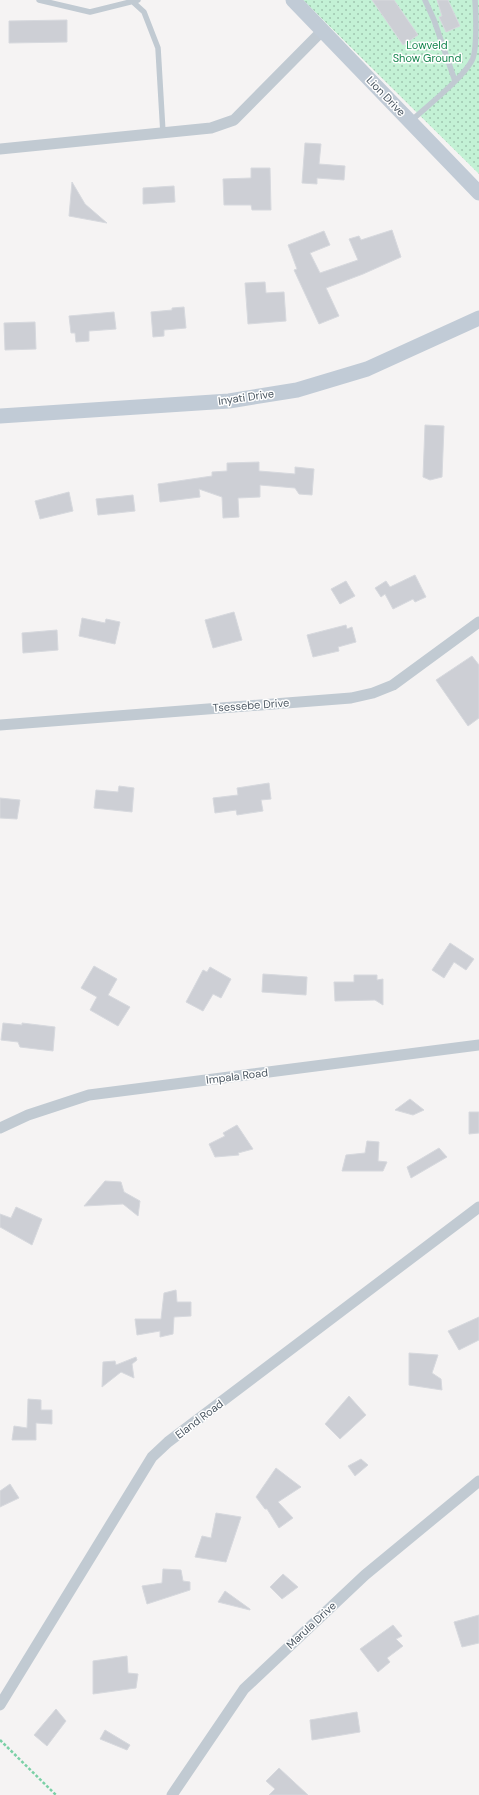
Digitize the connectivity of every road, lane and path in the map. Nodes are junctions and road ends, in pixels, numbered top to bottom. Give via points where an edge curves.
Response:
1 (39, 0) edge
2 (293, 0) edge
3 (425, 0) edge
4 (475, 0) edge
5 (135, 1) edge
6 (323, 30) junction
7 (455, 81) junction
8 (410, 121) junction
9 (163, 133) junction
10 (0, 149) edge
11 (479, 193) edge
12 (479, 319) edge
13 (0, 416) edge
14 (479, 622) edge
15 (0, 724) edge
16 (479, 1045) edge
17 (0, 1128) edge
18 (479, 1207) edge
19 (479, 1481) edge
20 (0, 1706) edge
21 (0, 1740) edge
22 (56, 1795) edge
23 (172, 1795) edge

1 - 5 lane via 90,12
2 - 6 street, Lion Drive
3 - 7 lane
4 - 7 lane via 473,58
5 - 9 lane via 144,12 158,48
6 - 8 street, Lion Drive
6 - 9 street via 234,120 211,128
7 - 8 lane
8 - 11 street, Lion Drive
9 - 10 street
12 - 13 street, Inyati Drive via 367,369 296,390 229,401
14 - 15 street, Tsessebe Drive via 393,685 351,698
16 - 17 street, Impala Road via 89,1095 28,1115
18 - 20 street, Eland Road via 168,1442 152,1457
19 - 23 street, Marula Drive via 365,1575 244,1688
21 - 22 path

